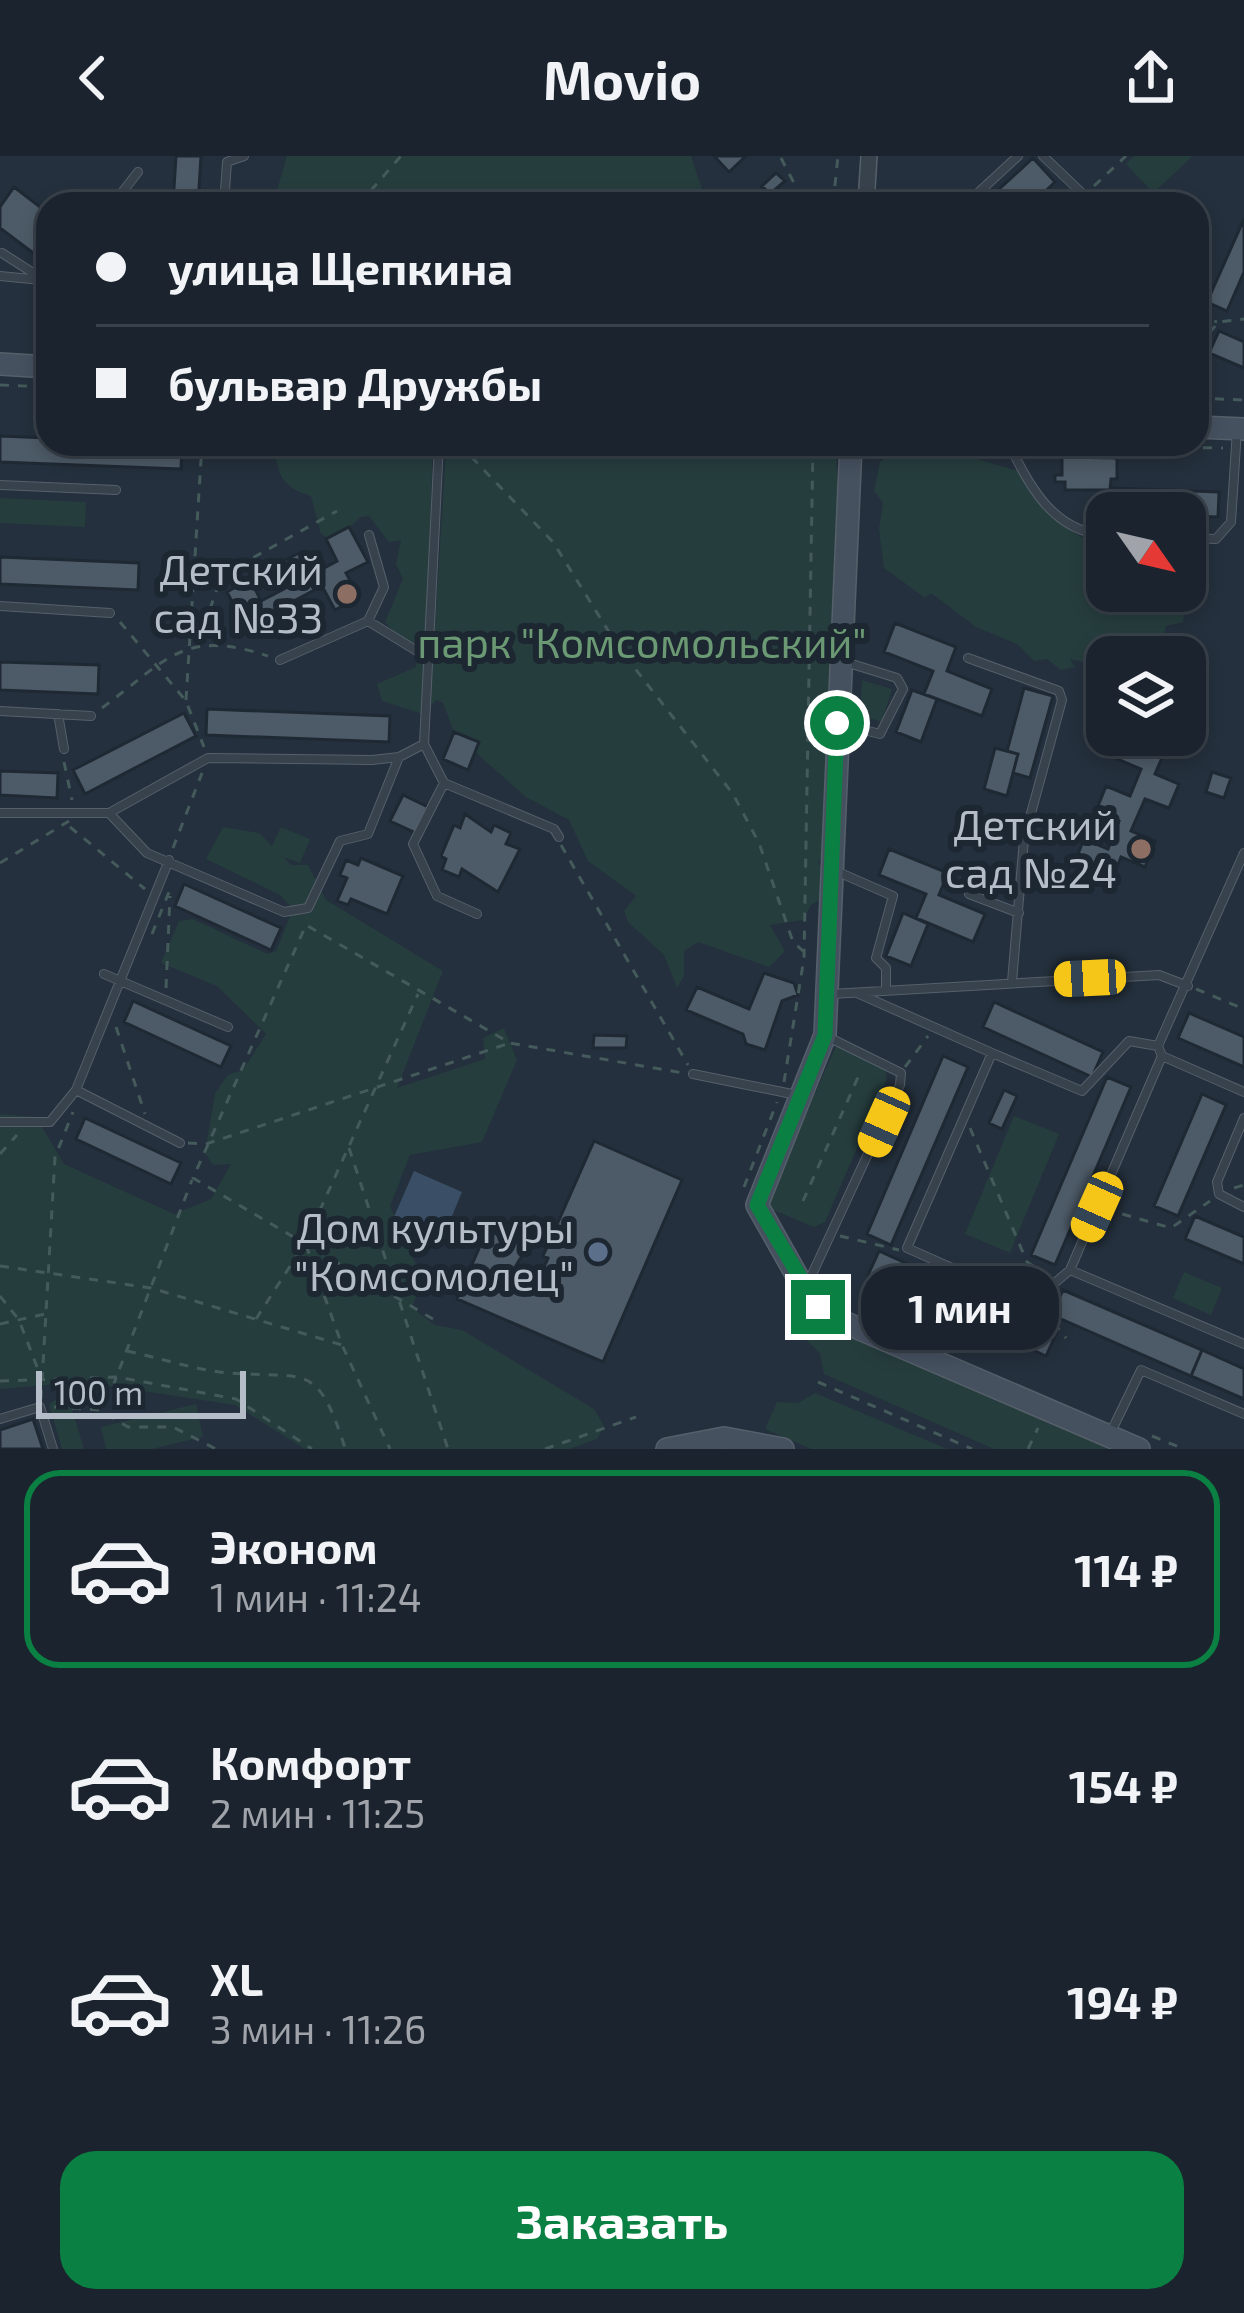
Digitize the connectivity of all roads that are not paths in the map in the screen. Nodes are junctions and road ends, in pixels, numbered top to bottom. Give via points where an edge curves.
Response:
1 (244, 156) edge
2 (869, 156) edge
3 (1018, 156) edge
4 (1043, 156) edge
5 (138, 172) dead end
6 (122, 192) edge
7 (225, 192) edge
8 (867, 192) edge
9 (979, 192) edge
10 (1081, 192) edge
11 (2, 253) edge
12 (36, 273) edge
13 (0, 276) edge
14 (36, 278) edge
15 (0, 364) edge
16 (36, 366) edge
17 (1209, 429) edge
18 (1239, 435) edge
19 (439, 456) edge
20 (850, 456) edge
21 (1015, 456) edge
22 (0, 485) edge
23 (116, 490) dead end
24 (1086, 529) edge
25 (368, 535) dead end
26 (1206, 539) edge
27 (0, 606) edge
28 (110, 613) road end
29 (368, 622) junction
30 (968, 658) dead end
31 (280, 660) road end
32 (432, 660) junction
33 (841, 661) junction
34 (0, 711) edge
35 (58, 715) junction
36 (91, 716) road end
37 (837, 723) junction
38 (424, 744) junction
39 (64, 749) dead end
40 (399, 757) junction
41 (444, 783) junction
42 (0, 813) edge
43 (109, 813) junction
44 (559, 837) dead end
45 (1244, 853) edge
46 (169, 860) junction
47 (831, 869) junction
48 (969, 894) dead end
49 (1019, 913) junction
50 (477, 914) dead end
51 (104, 974) dead end
52 (120, 978) junction
53 (1012, 982) junction
54 (1188, 986) junction
55 (886, 990) junction
56 (854, 992) junction
57 (829, 994) junction
58 (228, 1027) dead end
59 (825, 1035) junction
60 (1160, 1050) junction
61 (992, 1053) junction
62 (694, 1074) road end
63 (1244, 1092) edge
64 (78, 1093) junction
65 (804, 1098) junction
66 (1244, 1118) edge
67 (0, 1122) edge
68 (180, 1143) road end
69 (1244, 1207) edge
70 (1070, 1270) junction
71 (805, 1290) junction
72 (1244, 1343) edge
73 (1244, 1414) edge
74 (0, 1419) edge
75 (1109, 1436) junction
76 (53, 1449) edge
77 (667, 1449) edge
78 (783, 1449) edge
79 (1138, 1449) edge

1 - 7 lane via 227,162
2 - 8 street
3 - 9 lane
4 - 10 lane
5 - 6 lane
11 - 12 lane
13 - 14 lane
15 - 16 main road
17 - 18 main road
18 - 26 lane via 1231,522
19 - 32 lane
20 - 33 main road
21 - 24 lane via 1040,502
22 - 23 lane
25 - 29 lane via 384,587
27 - 28 lane
29 - 31 lane
29 - 32 lane
30 - 49 lane via 1059,692 1062,700 1024,839
32 - 38 lane
33 - 37 main road
33 - 37 lane via 897,678 903,689 880,734
34 - 35 lane
35 - 36 lane
35 - 39 lane
37 - 47 main road
38 - 40 lane
38 - 41 lane
40 - 43 lane via 208,758
40 - 46 lane via 368,834 340,841 308,908 284,912
41 - 44 lane
41 - 50 lane via 413,844 437,896
42 - 43 lane
43 - 46 lane via 147,853
45 - 54 lane
46 - 52 lane
47 - 55 lane via 893,896 876,958 886,968
47 - 57 main road
48 - 49 lane
49 - 53 lane
51 - 52 lane
52 - 58 lane
52 - 64 lane
53 - 54 lane via 1130,972
53 - 55 lane
54 - 60 lane
55 - 56 lane
56 - 57 lane
56 - 61 lane
57 - 59 main road
59 - 65 main road
59 - 71 lane via 901,1073
60 - 61 lane via 1129,1041 1082,1091
60 - 63 lane
60 - 70 lane
61 - 70 lane via 907,1248 1038,1302
62 - 65 lane
64 - 67 lane via 50,1122
64 - 68 lane
65 - 71 main road via 752,1190
66 - 69 lane via 1217,1182 1219,1194
70 - 72 lane
71 - 75 main road via 825,1314
73 - 75 lane via 1142,1370
74 - 76 lane via 40,1407
75 - 79 main road
77 - 78 main road via 724,1438

